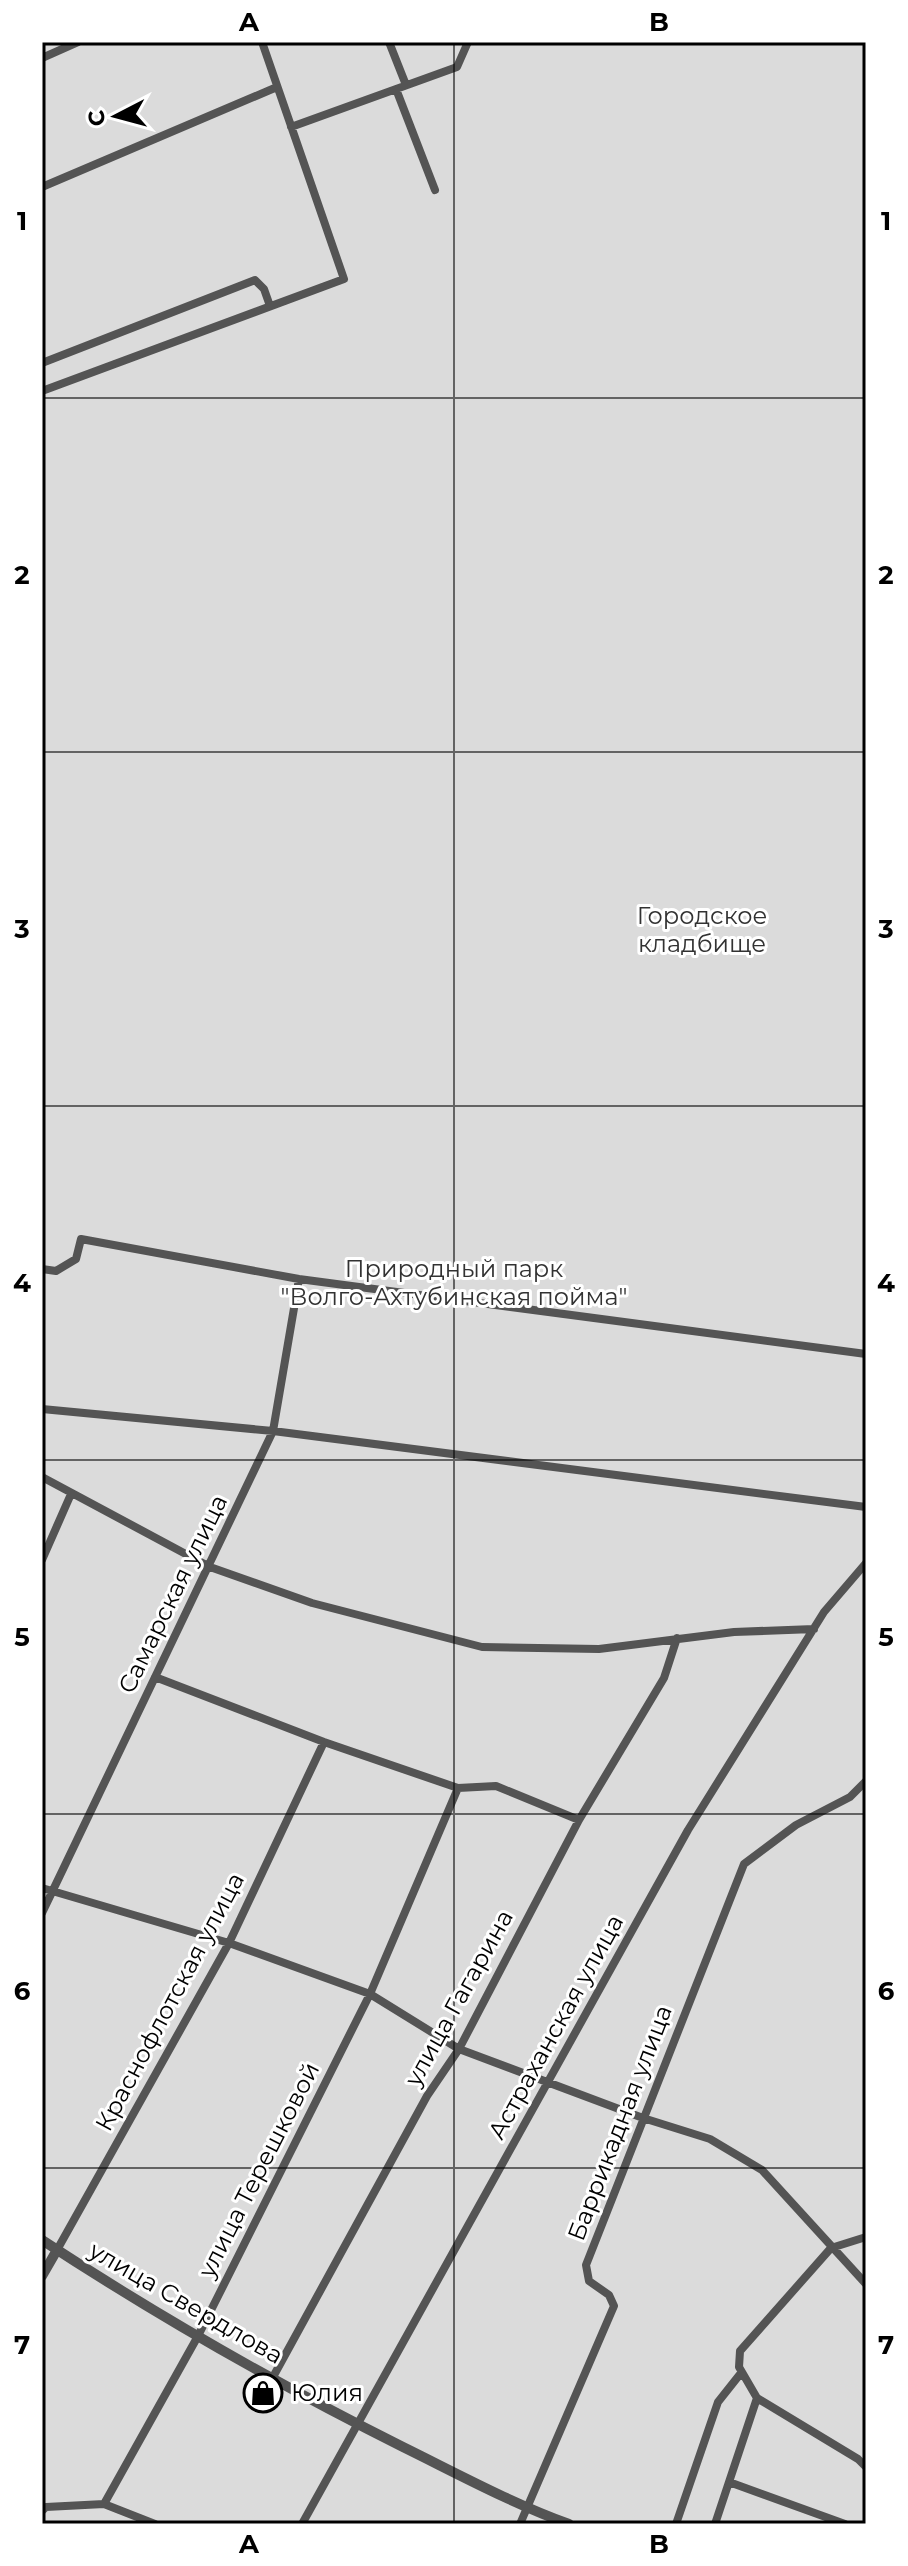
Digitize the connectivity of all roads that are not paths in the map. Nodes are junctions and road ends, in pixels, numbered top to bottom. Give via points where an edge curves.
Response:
1 (78, 42) edge
2 (262, 42) edge
3 (389, 42) edge
4 (468, 42) edge
5 (42, 58) edge
6 (406, 85) junction
7 (277, 87) junction
8 (396, 89) junction
9 (291, 127) junction
10 (42, 187) edge
11 (435, 190) dead end
12 (270, 306) junction
13 (42, 363) edge
14 (42, 391) edge
15 (42, 1269) edge
16 (299, 1279) junction
17 (866, 1354) edge
18 (42, 1409) edge
19 (273, 1431) junction
20 (42, 1477) edge
21 (71, 1494) junction
22 (866, 1507) edge
23 (42, 1560) edge
24 (866, 1563) edge
25 (210, 1567) junction
26 (814, 1629) junction
27 (677, 1638) junction
28 (155, 1677) junction
29 (324, 1742) junction
30 (866, 1781) edge
31 (458, 1788) junction
32 (579, 1820) junction
33 (42, 1888) edge
34 (54, 1892) junction
35 (42, 1913) edge
36 (229, 1943) junction
37 (370, 1994) junction
38 (459, 2049) junction
39 (548, 2082) junction
40 (643, 2118) junction
41 (866, 2237) edge
42 (42, 2240) edge
43 (831, 2248) junction
44 (57, 2250) junction
45 (42, 2276) edge
46 (866, 2284) edge
47 (198, 2336) junction
48 (741, 2373) junction
49 (273, 2377) junction
50 (757, 2398) junction
51 (358, 2424) junction
52 (866, 2450) edge
53 (858, 2459) junction
54 (866, 2467) edge
55 (729, 2482) junction
56 (104, 2504) junction
57 (525, 2508) junction
58 (42, 2511) edge
59 (718, 2523) edge
60 (155, 2524) edge
61 (302, 2524) edge
62 (520, 2524) edge
63 (569, 2524) edge
64 (676, 2524) edge
65 (845, 2524) edge

1 - 5 street
2 - 7 street
3 - 6 street
4 - 6 street via 457,67
6 - 8 street
7 - 9 street
7 - 10 street
8 - 9 street
8 - 11 street
9 - 12 street via 344,279
12 - 13 street via 255,280
12 - 14 street
15 - 16 street via 56,1271 76,1259 81,1239
16 - 17 street
16 - 19 street, Самарская улица
18 - 19 street
19 - 22 street
19 - 25 street, Самарская улица
20 - 21 street
21 - 23 street
21 - 25 street
24 - 26 street, Астраханская улица
25 - 27 street via 312,1603 482,1647 599,1649
25 - 28 street, Самарская улица
26 - 27 street
26 - 39 street, Астраханская улица via 688,1830
27 - 32 street, улица Гагарина via 664,1678
28 - 29 street
28 - 34 street, Самарская улица
29 - 31 street
29 - 36 street, Краснофлотская улица
30 - 40 street, Баррикадная улица via 850,1797 796,1825 744,1864
31 - 32 street via 496,1786
31 - 37 street, улица Терешковой
32 - 38 street, улица Гагарина
33 - 34 street
34 - 35 street, Самарская улица
34 - 36 street
36 - 37 street
36 - 44 street, Краснофлотская улица
37 - 38 street
37 - 47 street, улица Терешковой
38 - 39 street
38 - 49 street, улица Гагарина via 427,2096
39 - 40 street
39 - 51 street, Астраханская улица
40 - 43 street via 710,2139 749,2160
40 - 57 street, Баррикадная улица via 586,2265 589,2281 609,2295 614,2306
41 - 43 street
42 - 44 street, улица Свердлова
43 - 46 street
43 - 48 street via 740,2351
44 - 45 street, Краснофлотская улица
44 - 47 street, улица Свердлова
47 - 49 street, улица Свердлова
47 - 56 street, улица Терешковой
48 - 50 street
48 - 64 street via 718,2402
49 - 51 street, улица Свердлова
50 - 53 street
50 - 55 street
51 - 57 street, улица Свердлова
51 - 61 street, Астраханская улица
52 - 53 street
53 - 54 street
55 - 59 street
55 - 65 street
56 - 58 street
56 - 60 street
57 - 62 street, Баррикадная улица
57 - 63 street, улица Свердлова

